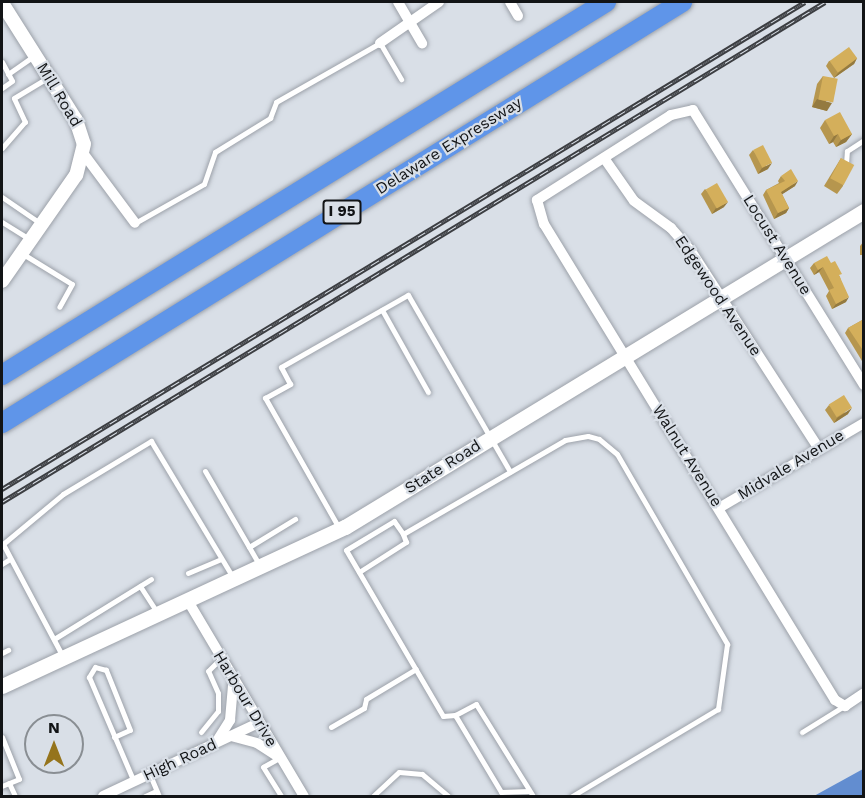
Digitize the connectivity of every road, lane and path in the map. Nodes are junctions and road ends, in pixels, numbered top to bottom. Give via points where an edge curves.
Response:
1 (398, 2) edge
2 (439, 2) edge
3 (510, 2) edge
4 (606, 2) edge
5 (682, 2) edge
6 (2, 3) edge
7 (518, 16) dead end
8 (7, 21) edge
9 (409, 21) junction
10 (380, 43) junction
11 (422, 43) dead end
12 (35, 55) junction
13 (2, 62) edge
14 (8, 74) junction
15 (49, 77) junction
16 (400, 79) dead end
17 (2, 88) edge
18 (864, 141) edge
19 (2, 148) edge
20 (83, 153) junction
21 (604, 158) junction
22 (846, 165) edge
23 (2, 197) edge
24 (864, 211) edge
25 (2, 222) edge
26 (135, 223) joint
27 (42, 224) junction
28 (30, 240) junction
29 (21, 253) junction
30 (786, 260) junction
31 (2, 281) edge
32 (723, 298) junction
33 (59, 307) dead end
34 (382, 310) junction
35 (627, 356) junction
36 (2, 375) edge
37 (864, 385) edge
38 (428, 392) dead end
39 (2, 423) edge
40 (864, 423) edge
41 (491, 438) junction
42 (818, 447) junction
43 (206, 471) dead end
44 (510, 472) junction
45 (719, 508) junction
46 (295, 519) dead end
47 (340, 529) junction
48 (403, 534) junction
49 (249, 547) junction
50 (10, 559) junction
51 (221, 559) junction
52 (2, 564) edge
53 (261, 568) junction
54 (359, 572) junction
55 (188, 573) dead end
56 (151, 579) dead end
57 (234, 580) junction
58 (140, 586) junction
59 (189, 601) junction
60 (158, 614) junction
61 (54, 639) junction
62 (64, 657) junction
63 (220, 659) junction
64 (416, 669) junction
65 (233, 680) junction
66 (2, 686) edge
67 (864, 693) edge
68 (845, 706) junction
69 (456, 715) junction
70 (258, 723) junction
71 (330, 727) dead end
72 (201, 732) dead end
73 (802, 732) dead end
74 (231, 736) junction
75 (2, 737) edge
76 (114, 737) junction
77 (214, 744) junction
78 (280, 757) junction
79 (150, 775) junction
80 (134, 782) junction
81 (9, 783) junction
82 (2, 786) edge
83 (157, 794) edge
84 (531, 794) edge
85 (15, 796) edge
86 (103, 796) edge
87 (145, 796) edge
88 (281, 796) edge
89 (304, 796) edge
90 (373, 796) edge
91 (448, 796) edge
92 (572, 796) edge

1 - 9 street
2 - 9 street
3 - 7 street
4 - 36 highway, I 95
5 - 39 highway, Delaware Expressway / I 95
6 - 8 street, Mill Road
8 - 12 street, Mill Road
9 - 10 street
9 - 11 street
10 - 16 lane
10 - 26 lane via 276,102 270,118 215,152 204,184
12 - 14 lane
12 - 15 street, Mill Road
13 - 14 lane
14 - 17 lane via 12,81
15 - 19 lane via 14,99 25,122
15 - 20 street, Mill Road via 81,130
18 - 22 lane via 847,151
20 - 26 street
20 - 27 street via 76,175
21 - 30 street, Locust Avenue via 687,109 702,121
21 - 32 street, Edgewood Avenue via 634,201 682,240
21 - 35 street, Walnut Avenue via 537,200 544,225
23 - 27 lane
24 - 30 main road, State Road
25 - 28 lane
27 - 28 street
28 - 29 street
29 - 31 street
29 - 33 lane via 72,285
30 - 32 main road, State Road
30 - 37 street, Locust Avenue
32 - 35 main road, State Road
32 - 42 street, Edgewood Avenue
34 - 38 lane
34 - 41 lane via 408,295
34 - 47 lane via 281,367 290,384 265,398
35 - 41 main road, State Road
35 - 45 street, Walnut Avenue
40 - 42 street, Midvale Avenue
41 - 44 lane
41 - 47 main road, State Road
42 - 45 street, Midvale Avenue
43 - 49 lane
44 - 48 lane
44 - 92 lane via 576,436 599,438 609,445 727,644 718,709
45 - 68 street, Walnut Avenue via 835,700
46 - 49 lane
47 - 53 main road, State Road
48 - 54 lane via 406,542
48 - 54 lane via 394,521 346,550
49 - 53 lane
50 - 51 lane via 3,544 63,494 152,441
50 - 52 lane
50 - 61 lane
51 - 55 lane
51 - 57 lane
53 - 57 main road, State Road
54 - 64 lane
56 - 58 lane
57 - 59 main road, State Road
58 - 60 lane
58 - 61 lane
59 - 60 main road, State Road
59 - 63 street, Harbour Drive
60 - 62 main road, State Road
61 - 62 lane
62 - 66 main road, State Road
63 - 65 street, Harbour Drive
63 - 72 lane via 208,671 218,693 218,711
64 - 69 lane via 443,716
64 - 71 lane via 366,699 364,708
65 - 70 street, Harbour Drive
65 - 77 street via 230,720
67 - 68 street
68 - 73 lane
69 - 84 lane via 501,792
69 - 84 lane via 476,704
70 - 74 street, High Road
70 - 78 street, Harbour Drive
74 - 77 street, High Road
74 - 78 street via 257,743
75 - 81 lane via 19,779
76 - 76 lane via 89,677 96,667 106,670 130,730
76 - 80 lane
77 - 79 street, High Road
78 - 88 lane via 263,767
78 - 89 street, Harbour Drive
79 - 80 street, High Road
79 - 83 lane
80 - 86 street, High Road
81 - 82 lane
81 - 85 lane
83 - 87 lane
90 - 91 lane via 399,772 422,774

